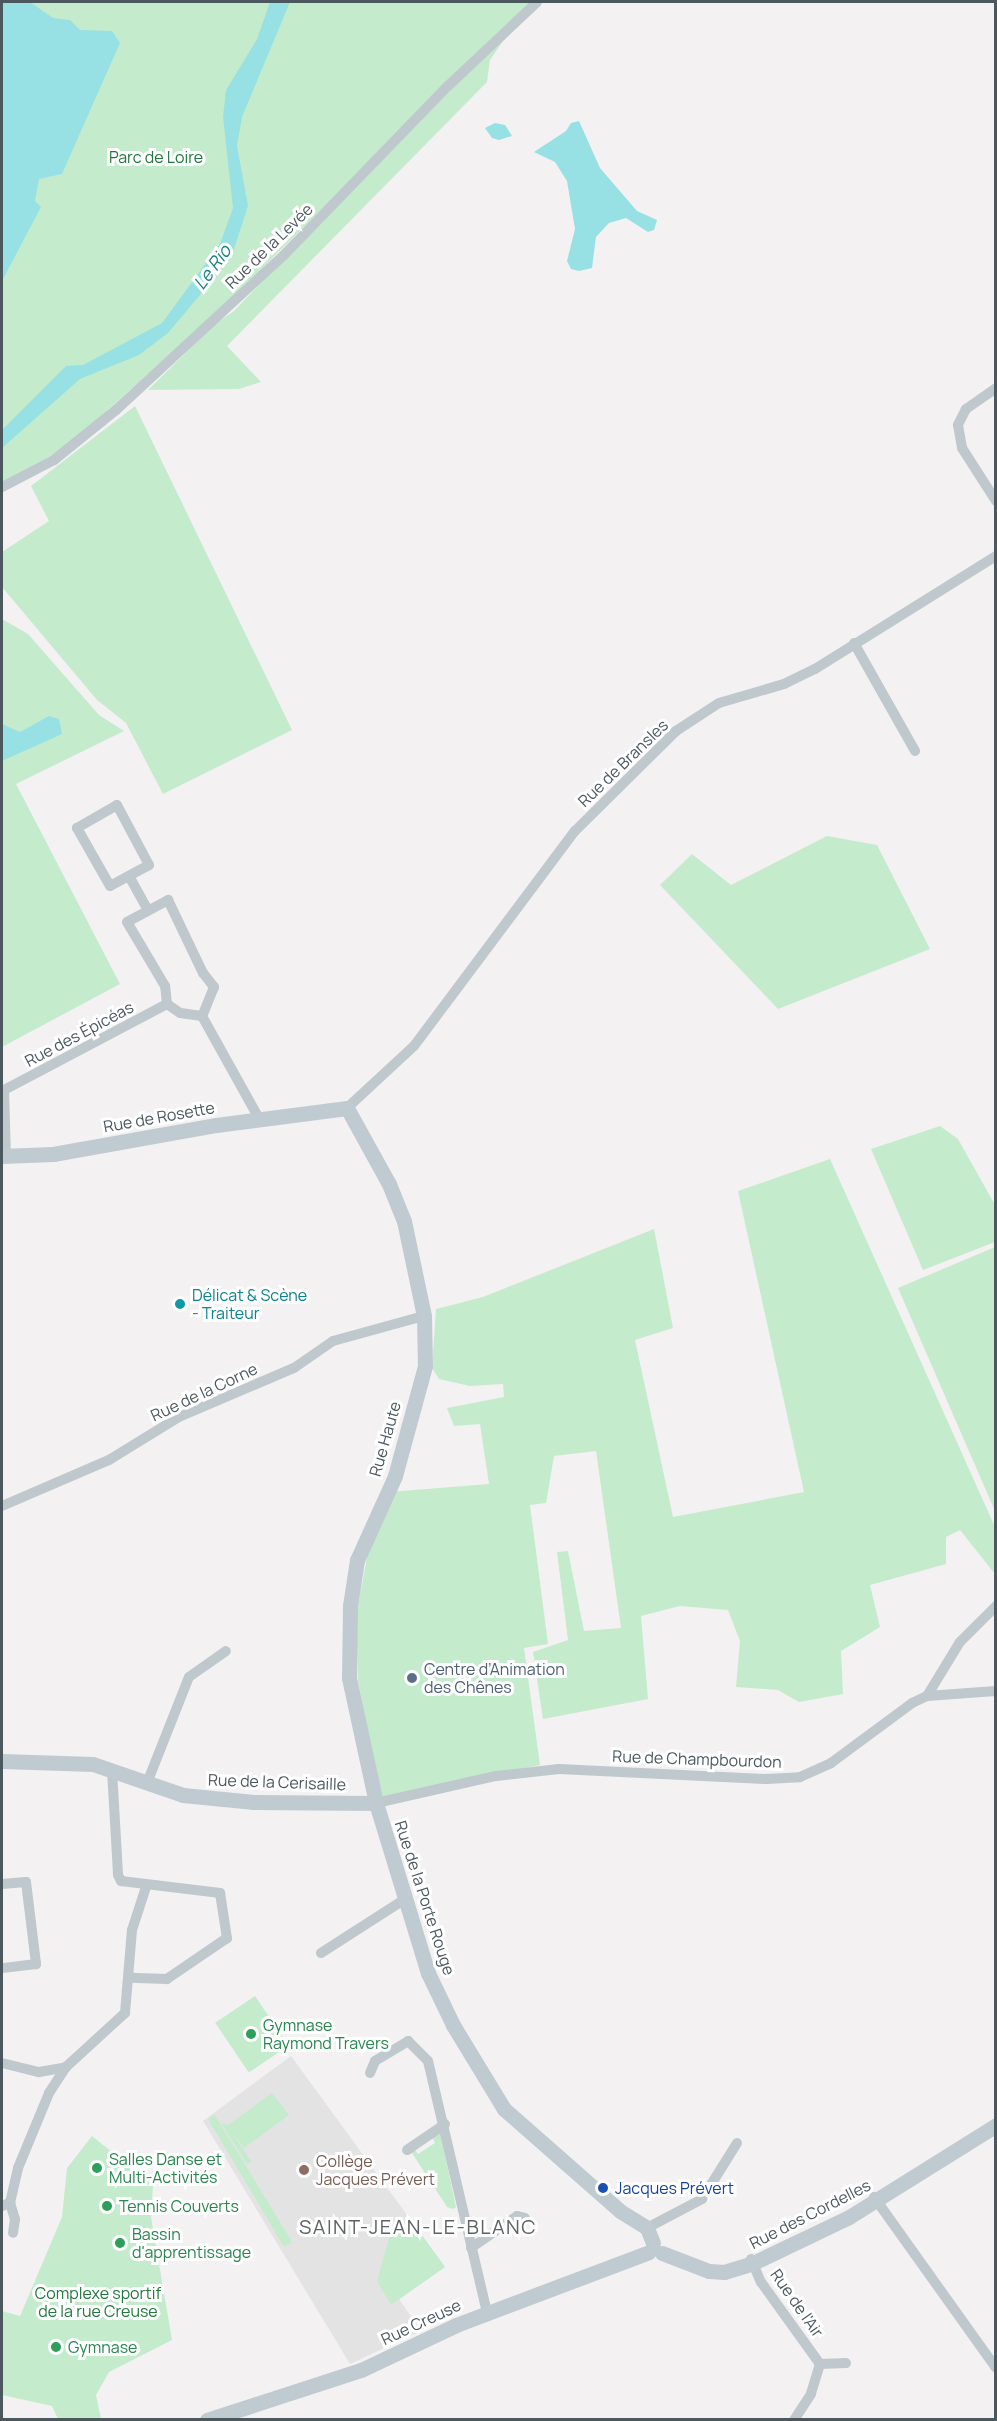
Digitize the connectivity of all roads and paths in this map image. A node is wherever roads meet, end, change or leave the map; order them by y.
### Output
1 (537, 2) edge
2 (996, 388) edge
3 (2, 487) edge
4 (996, 501) edge
5 (996, 556) edge
6 (854, 643) junction
7 (915, 751) dead end
8 (129, 876) junction
9 (148, 910) junction
10 (167, 1004) junction
11 (202, 1016) junction
12 (3, 1091) edge
13 (352, 1103) junction
14 (260, 1120) junction
15 (4, 1156) edge
16 (424, 1316) junction
17 (2, 1506) edge
18 (996, 1606) edge
19 (226, 1651) dead end
20 (996, 1691) edge
21 (927, 1696) junction
22 (2, 1761) edge
23 (112, 1770) junction
24 (147, 1783) junction
25 (376, 1803) junction
26 (2, 1884) edge
27 (146, 1887) junction
28 (405, 1899) junction
29 (321, 1953) dead end
30 (2, 1968) edge
31 (130, 1978) junction
32 (2, 2063) edge
33 (66, 2067) junction
34 (39, 2072) junction
35 (370, 2073) dead end
36 (49, 2093) junction
37 (445, 2124) junction
38 (994, 2130) edge
39 (737, 2143) dead end
40 (407, 2150) dead end
41 (875, 2199) junction
42 (6, 2205) edge
43 (525, 2218) dead end
44 (12, 2232) dead end
45 (653, 2244) junction
46 (471, 2248) junction
47 (751, 2261) junction
48 (487, 2312) junction
49 (846, 2363) dead end
50 (820, 2364) junction
51 (996, 2368) edge
52 (207, 2420) edge
53 (794, 2420) edge

1 - 3 street, Rue de la Levée
2 - 4 street
5 - 6 street, Rue de Bransles
6 - 7 street
6 - 13 street, Rue de Bransles
8 - 8 street
8 - 9 street
9 - 10 street
9 - 11 street
10 - 11 street
10 - 12 street, Rue des Épicéas
11 - 14 street
12 - 15 street, Rue des Épicéas
13 - 14 street, Rue de Rosette
13 - 16 street, Rue Haute
14 - 15 street, Rue de Rosette
16 - 17 street, Rue de la Corne
16 - 25 street, Rue Haute
18 - 21 street
19 - 24 street
20 - 21 street, Rue de Champbourdon
21 - 25 street, Rue de Champbourdon
22 - 23 street, Rue de la Cerisaille
23 - 24 street, Rue de la Cerisaille
23 - 27 street
24 - 25 street, Rue de la Cerisaille
25 - 28 street, Rue de la Porte Rouge
26 - 30 street
27 - 31 street
27 - 31 street
28 - 29 street
28 - 45 street, Rue de la Porte Rouge
31 - 33 street
32 - 34 street
33 - 34 street
33 - 36 street
34 - 36 street
35 - 37 street
36 - 42 street
37 - 40 street
37 - 46 street
38 - 41 street, Rue des Cordelles
39 - 45 street
41 - 47 street, Rue des Cordelles
41 - 51 street
42 - 44 street
43 - 46 street
45 - 47 street, Rue des Cordelles
45 - 48 street, Rue Creuse
46 - 48 street
47 - 50 street, Rue de l'Air
48 - 52 street, Rue Creuse
49 - 50 street
50 - 53 street

